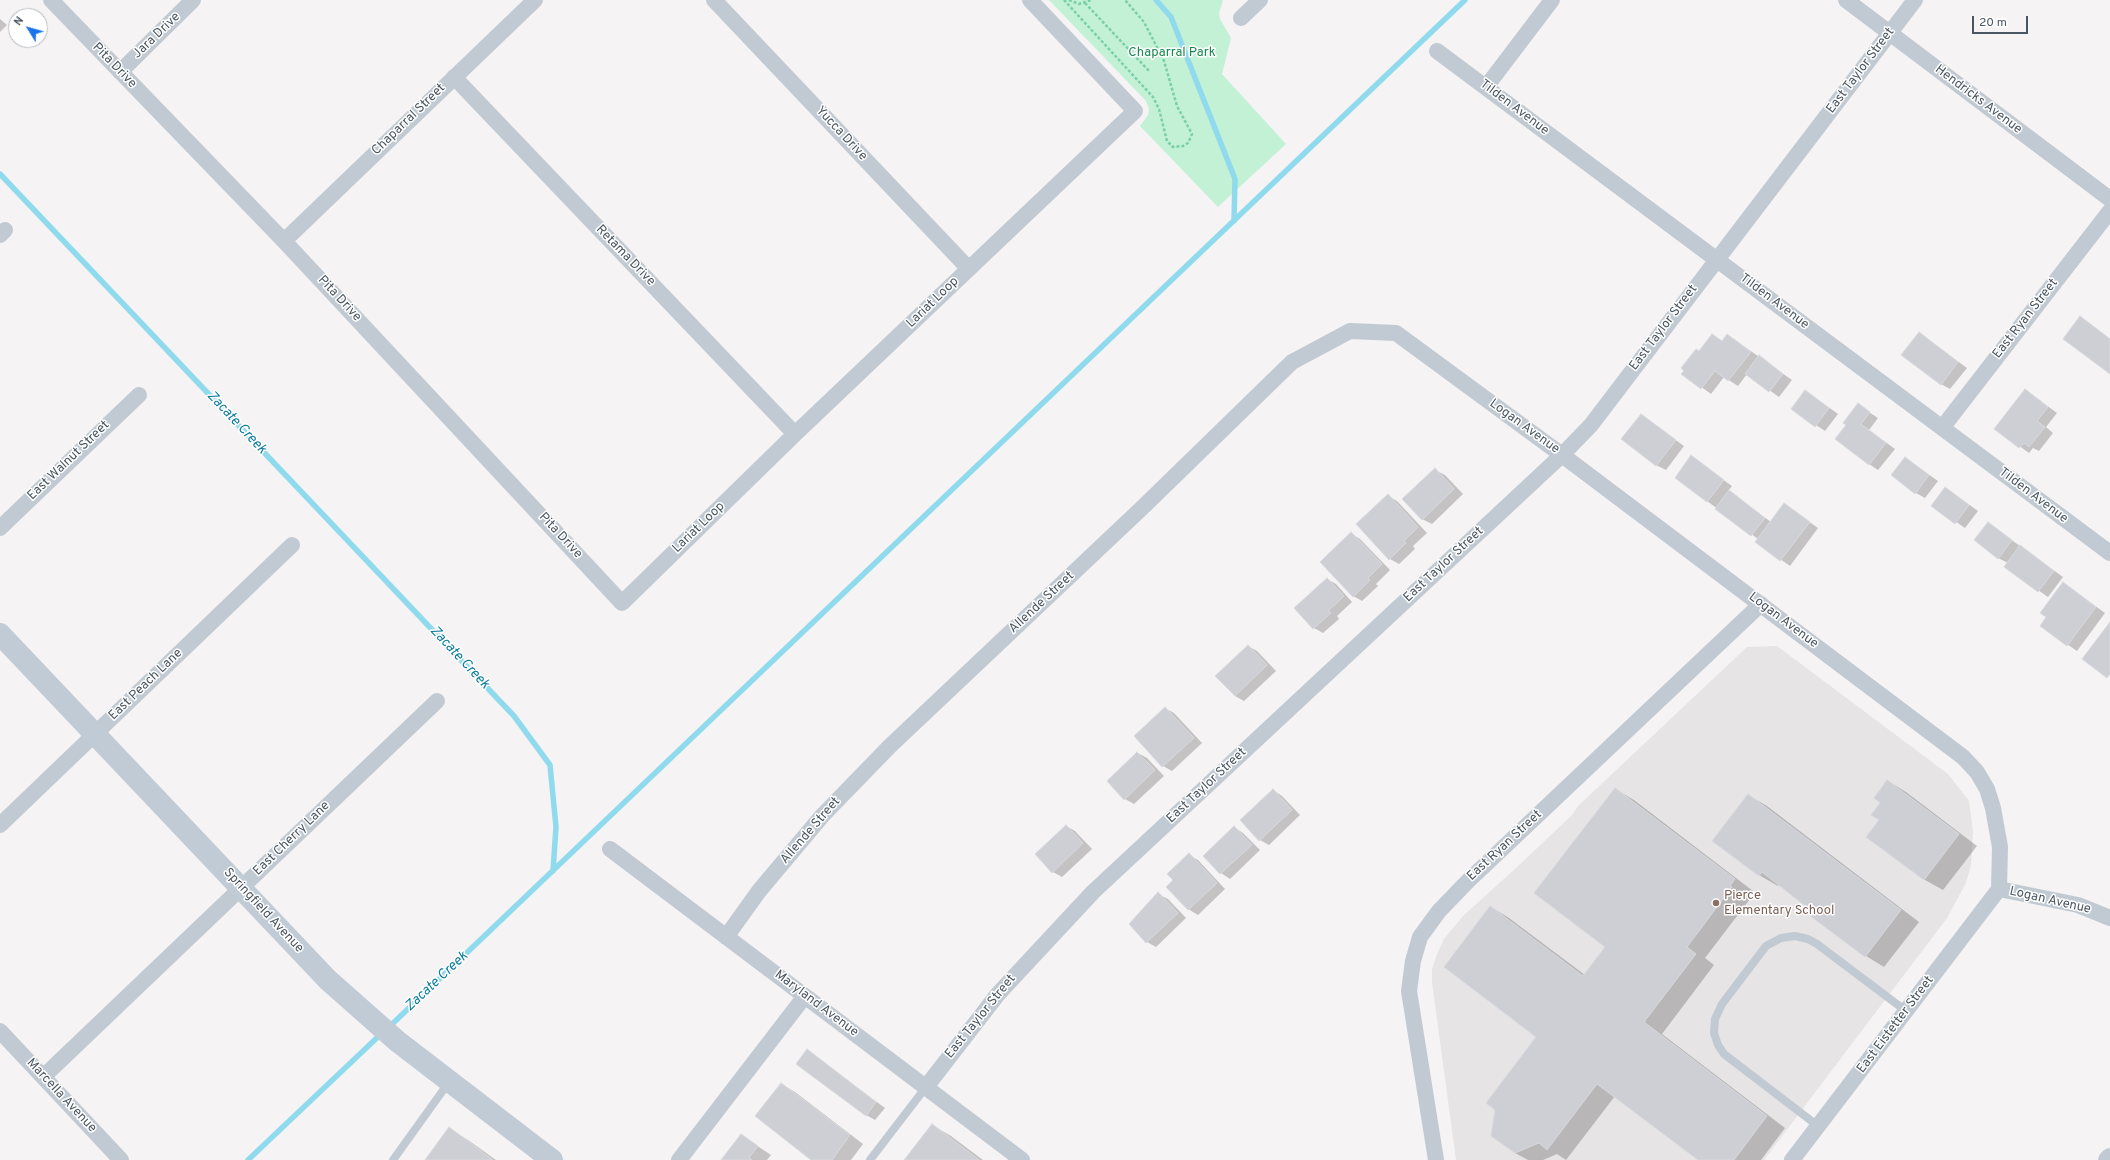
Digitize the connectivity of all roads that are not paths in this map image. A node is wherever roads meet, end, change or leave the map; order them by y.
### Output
1 (51, 0) edge
2 (193, 0) edge
3 (535, 0) edge
4 (714, 0) edge
5 (1030, 0) edge
6 (1260, 0) edge
7 (1552, 0) edge
8 (1846, 0) edge
9 (1915, 0) edge
10 (1241, 18) dead end
11 (1890, 34) junction
12 (1437, 51) dead end
13 (120, 72) junction
14 (454, 77) junction
15 (1486, 87) junction
16 (2110, 199) edge
17 (2110, 211) edge
18 (284, 241) junction
19 (1716, 260) junction
20 (969, 269) junction
21 (1396, 333) joint
22 (139, 395) dead end
23 (1942, 428) junction
24 (795, 434) junction
25 (1562, 455) junction
26 (0, 528) edge
27 (292, 545) dead end
28 (2110, 554) edge
29 (622, 603) joint
30 (1761, 604) junction
31 (0, 634) edge
32 (437, 701) dead end
33 (95, 734) junction
34 (0, 824) edge
35 (610, 848) dead end
36 (241, 888) junction
37 (1999, 889) junction
38 (2110, 918) edge
39 (726, 936) junction
40 (805, 996) junction
41 (1906, 1011) junction
42 (0, 1032) edge
43 (43, 1077) junction
44 (449, 1081) junction
45 (926, 1087) junction
46 (1818, 1126) junction
47 (121, 1160) edge
48 (393, 1160) edge
49 (552, 1160) edge
50 (679, 1160) edge
51 (870, 1160) edge
52 (1022, 1160) edge
53 (1436, 1160) edge
54 (1792, 1160) edge

1 - 13 street, Pita Drive
2 - 13 street, Jara Drive
3 - 14 street, Chaparral Street
4 - 20 street, Yucca Drive
5 - 20 street, Lariat Loop
6 - 10 street
7 - 15 street
8 - 11 street, Hendricks Avenue
9 - 11 street, East Taylor Street
11 - 16 street, Hendricks Avenue
11 - 19 street, East Taylor Street
12 - 15 street, Tilden Avenue
13 - 18 street, Pita Drive
14 - 18 street, Chaparral Street
14 - 24 street, Retama Drive
15 - 19 street, Tilden Avenue
17 - 23 street, East Ryan Street
18 - 29 street, Pita Drive
19 - 23 street, Tilden Avenue
19 - 25 street, East Taylor Street
20 - 24 street, Lariat Loop
21 - 25 street, Logan Avenue
21 - 39 street, Allende Street
22 - 26 street, East Walnut Street
23 - 28 street, Tilden Avenue
24 - 29 street, Lariat Loop
25 - 30 street, Logan Avenue
25 - 45 street, East Taylor Street
27 - 33 street, East Peach Lane
30 - 37 street, Logan Avenue
30 - 53 street, East Ryan Street
31 - 33 main road, Springfield Avenue
32 - 36 street, East Cherry Lane
33 - 34 street, East Peach Lane
33 - 36 main road, Springfield Avenue
35 - 39 street, Maryland Avenue
36 - 43 street, East Cherry Lane
36 - 44 main road, Springfield Avenue
37 - 38 street, Logan Avenue
37 - 41 street, East Eistetter Street
39 - 40 street, Maryland Avenue
40 - 45 street, Maryland Avenue
40 - 50 street
41 - 46 street, East Eistetter Street
41 - 46 lane
42 - 43 street, Marcella Avenue
43 - 47 street, Marcella Avenue
44 - 48 lane
44 - 49 main road, Springfield Avenue
45 - 51 lane
45 - 52 street, Maryland Avenue
46 - 54 street, East Eistetter Street

